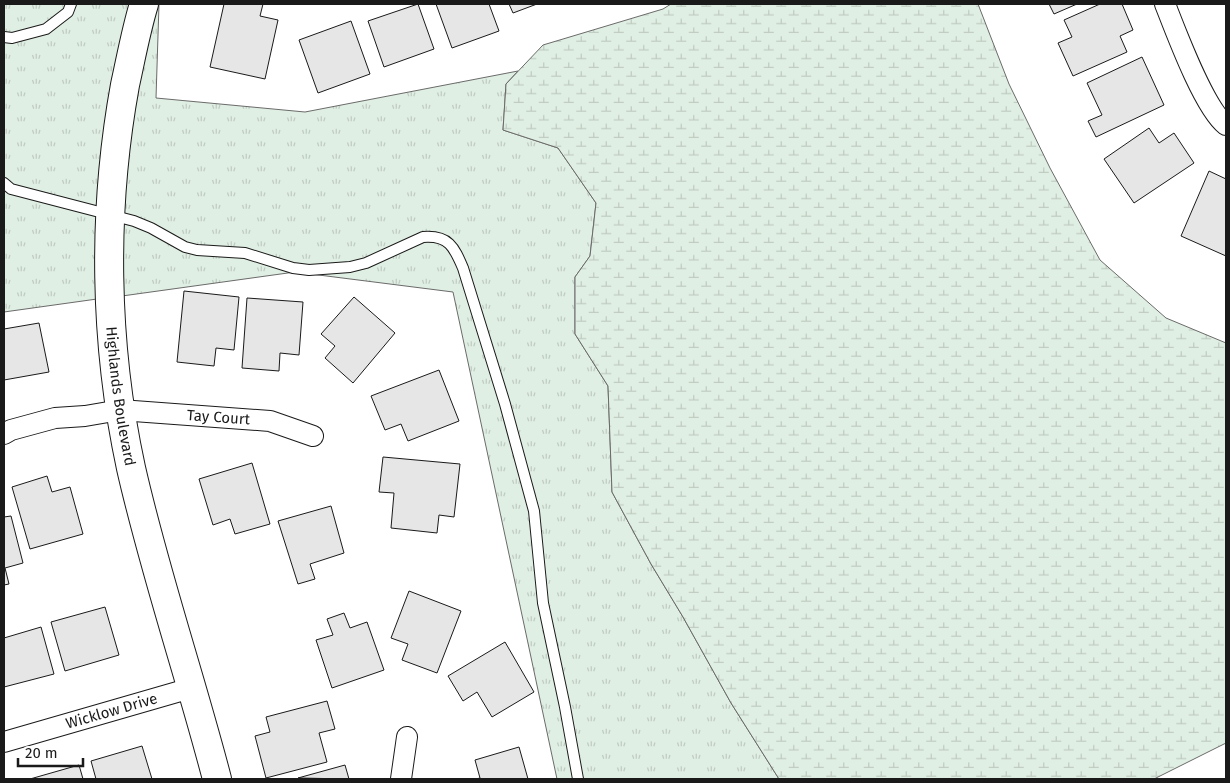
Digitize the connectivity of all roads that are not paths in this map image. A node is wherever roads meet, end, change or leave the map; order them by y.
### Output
1 (71, 4) edge
2 (144, 4) edge
3 (1165, 4) edge
4 (4, 37) edge
5 (1226, 125) edge
6 (4, 183) edge
7 (111, 215) junction
8 (120, 410) junction
9 (4, 434) edge
10 (313, 436) dead end
11 (191, 688) junction
12 (407, 737) dead end
13 (4, 742) edge
14 (217, 779) edge
15 (401, 779) edge
16 (578, 779) edge

1 - 4 lane
2 - 7 street, Highlands Boulevard
3 - 5 street
6 - 7 lane
7 - 8 street, Highlands Boulevard
7 - 16 lane
8 - 9 street, Tay Court
8 - 10 street, Tay Court
8 - 11 street, Highlands Boulevard
11 - 13 street, Wicklow Drive
11 - 14 street, Highlands Boulevard
12 - 15 street

